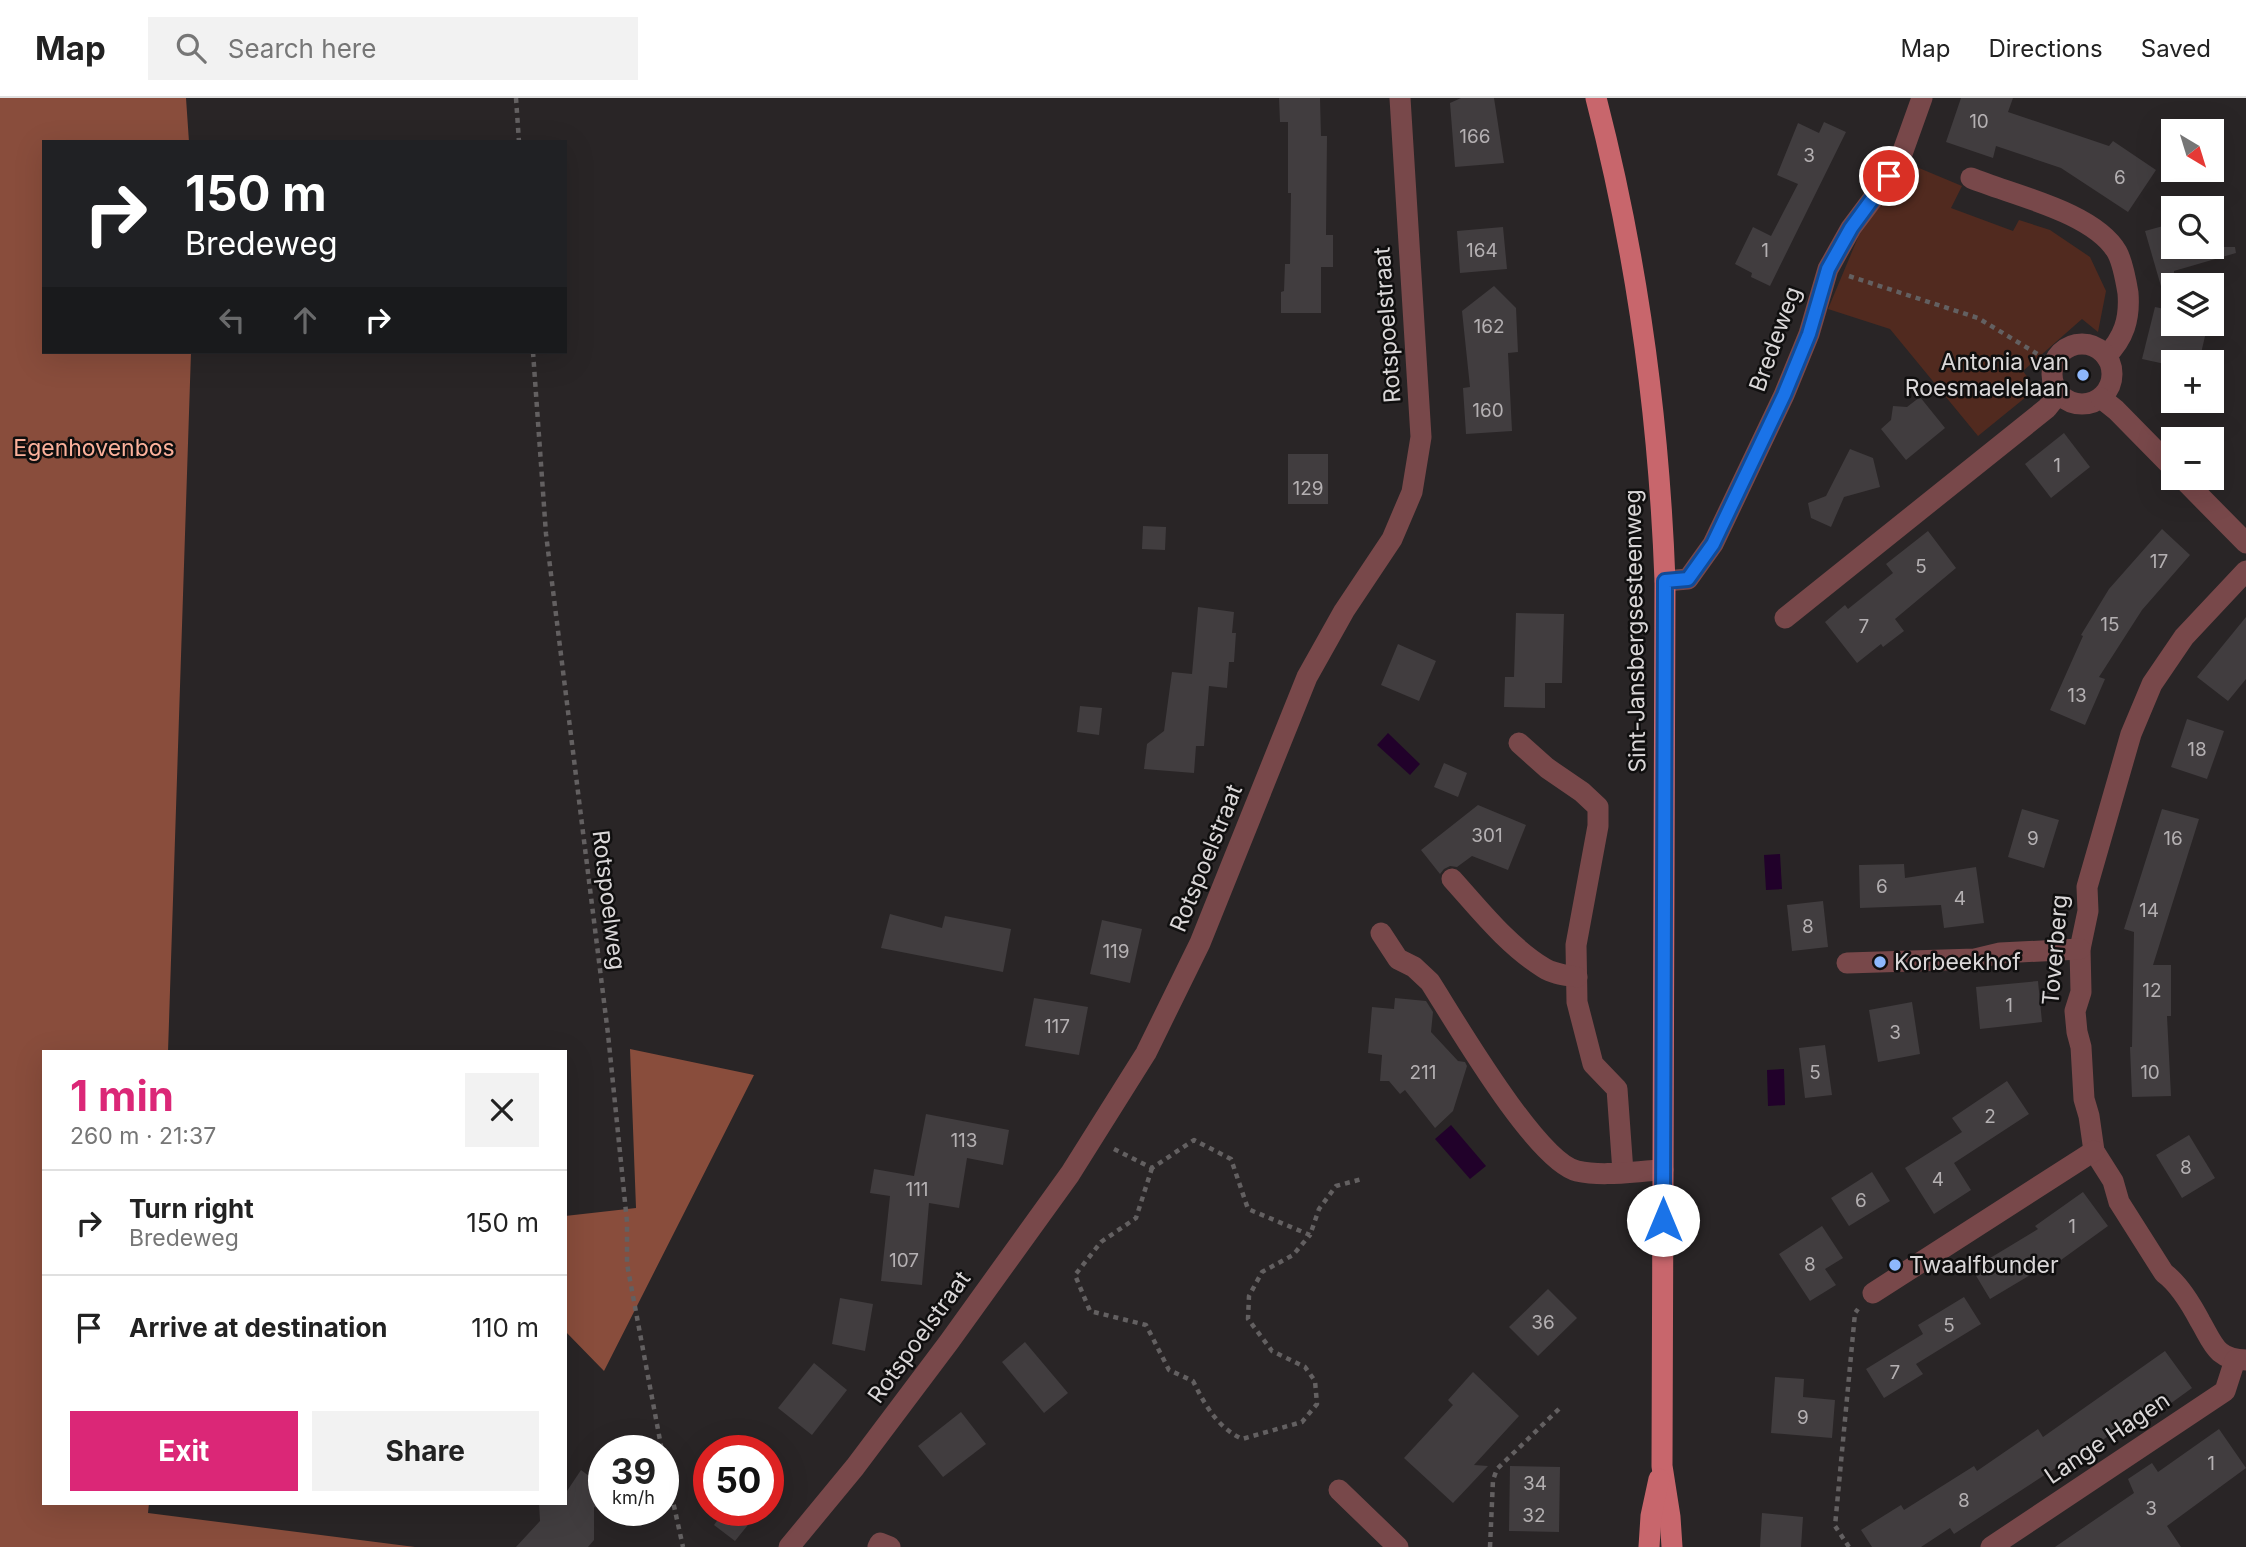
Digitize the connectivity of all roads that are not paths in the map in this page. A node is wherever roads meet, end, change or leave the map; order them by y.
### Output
1 (1400, 98) edge
2 (1596, 98) edge
3 (1922, 98) edge
4 (1971, 178) dead end
5 (2106, 356) junction
6 (2059, 393) junction
7 (2101, 398) junction
8 (2161, 456) edge
9 (2194, 490) edge
10 (2246, 544) edge
11 (2246, 571) edge
12 (1665, 581) junction
13 (1785, 618) dead end
14 (1519, 743) dead end
15 (1452, 879) dead end
16 (1381, 933) dead end
17 (2080, 949) junction
18 (1847, 963) dead end
19 (1577, 977) junction
20 (2094, 1152) junction
21 (1663, 1170) junction
22 (1623, 1172) junction
23 (1873, 1293) road end
24 (2240, 1360) edge
25 (1662, 1466) junction
26 (1339, 1490) dead end
27 (789, 1547) edge
28 (878, 1547) edge
29 (890, 1547) edge
30 (1398, 1547) edge
31 (1649, 1547) edge
32 (1672, 1547) edge
33 (1992, 1547) edge

1 - 27 street, Rotspoelstraat
2 - 12 main road, Sint-Jansbergsesteenweg
3 - 12 street, Bredeweg
4 - 5 street
5 - 6 street
5 - 7 street
6 - 7 street
6 - 13 street
7 - 8 street
9 - 10 street
11 - 17 street, Toverberg
12 - 21 main road, Sint-Jansbergsesteenweg
14 - 19 street
15 - 19 street
16 - 22 street
17 - 18 street
17 - 20 street, Toverberg
19 - 22 street
20 - 23 street
20 - 24 street, Toverberg
21 - 22 street
21 - 25 main road, Sint-Jansbergsesteenweg
24 - 33 street, Lange Hagen
25 - 31 main road, Sint-Jansbergsesteenweg
25 - 32 main road, Sint-Jansbergsesteenweg
26 - 30 street
28 - 29 street

